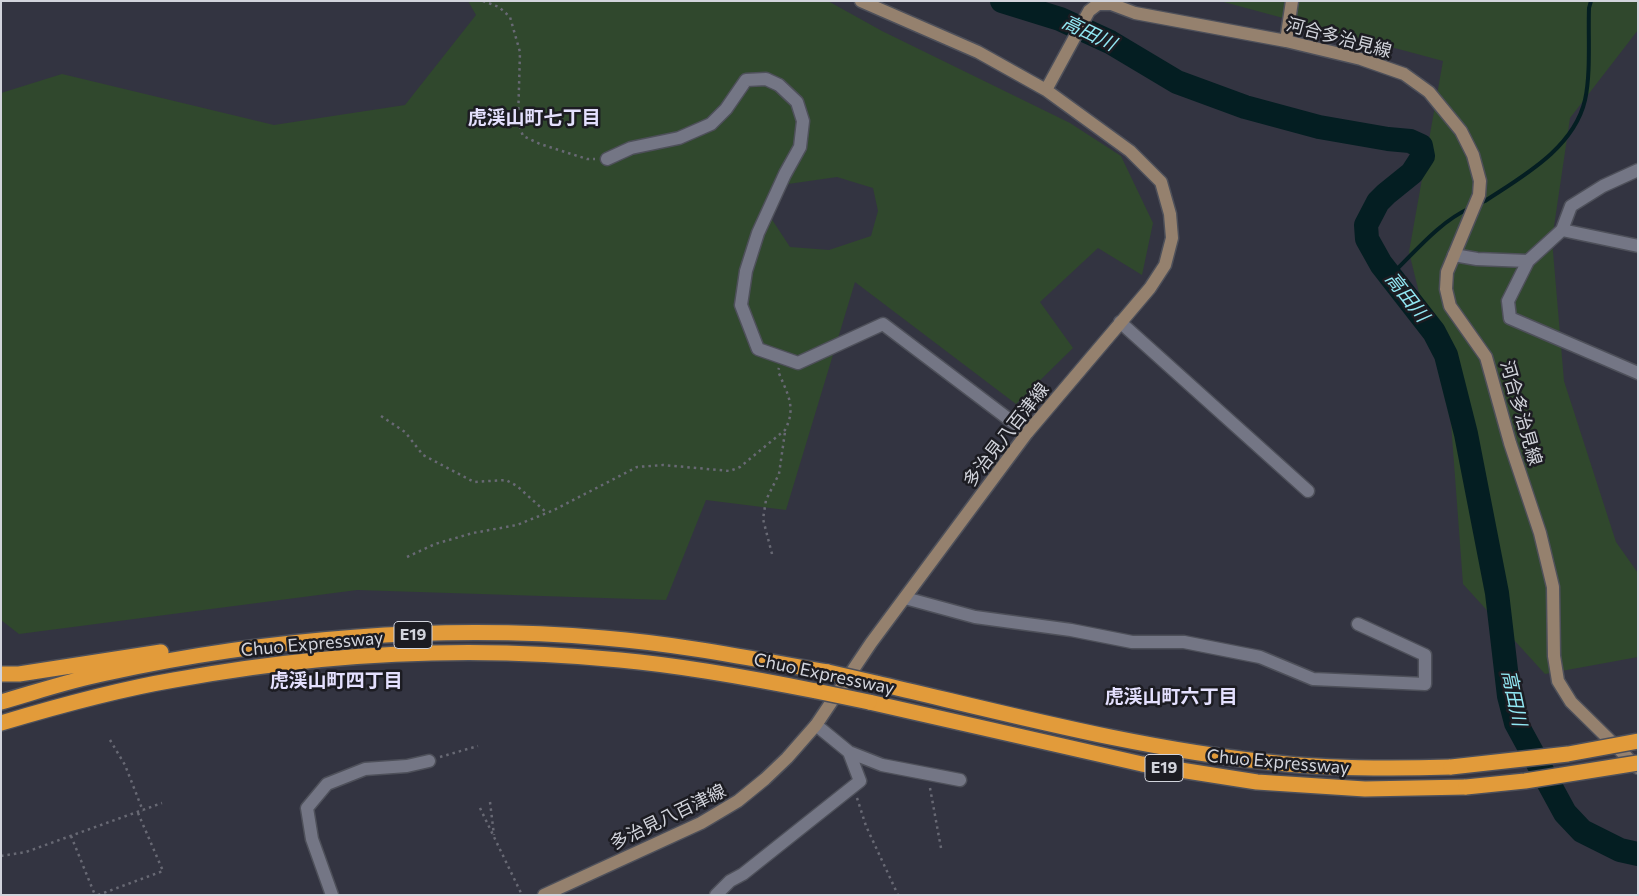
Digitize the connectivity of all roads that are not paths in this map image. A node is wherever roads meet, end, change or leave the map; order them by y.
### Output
1 (861, 1) edge
2 (1292, 1) edge
3 (1094, 5) edge
4 (1286, 41) junction
5 (1046, 90) junction
6 (607, 159) road end
7 (1638, 170) edge
8 (1562, 230) junction
9 (1638, 246) edge
10 (1454, 255) junction
11 (1528, 261) junction
12 (1120, 322) junction
13 (1638, 373) edge
14 (1027, 434) junction
15 (1308, 490) dead end
16 (905, 598) junction
17 (1358, 624) dead end
18 (303, 642) junction
19 (1, 674) edge
20 (1, 702) edge
21 (1, 723) edge
22 (816, 725) junction
23 (1638, 741) edge
24 (850, 752) junction
25 (429, 761) road end
26 (1638, 763) edge
27 (1638, 768) edge
28 (960, 780) dead end
29 (550, 893) edge
30 (332, 895) edge
31 (716, 895) edge

1 - 5 main road, 多治見八百津線
2 - 4 main road
3 - 4 main road, 河合多治見線
3 - 5 main road, 河合多治見線
4 - 10 main road, 河合多治見線
5 - 12 main road, 多治見八百津線
6 - 14 street
7 - 8 street
8 - 9 street
8 - 11 street
10 - 11 street
10 - 27 main road, 河合多治見線
11 - 13 street
12 - 14 main road, 多治見八百津線
12 - 15 street
14 - 16 main road, 多治見八百津線
16 - 17 street
16 - 22 main road, 多治見八百津線
18 - 19 highway
18 - 20 highway, Chuo Expressway / E19
18 - 23 highway, Chuo Expressway / E19, bridge
21 - 26 highway, Chuo Expressway / E19, bridge
22 - 24 street
22 - 29 main road, 多治見八百津線
24 - 28 street
24 - 31 street
25 - 30 street

